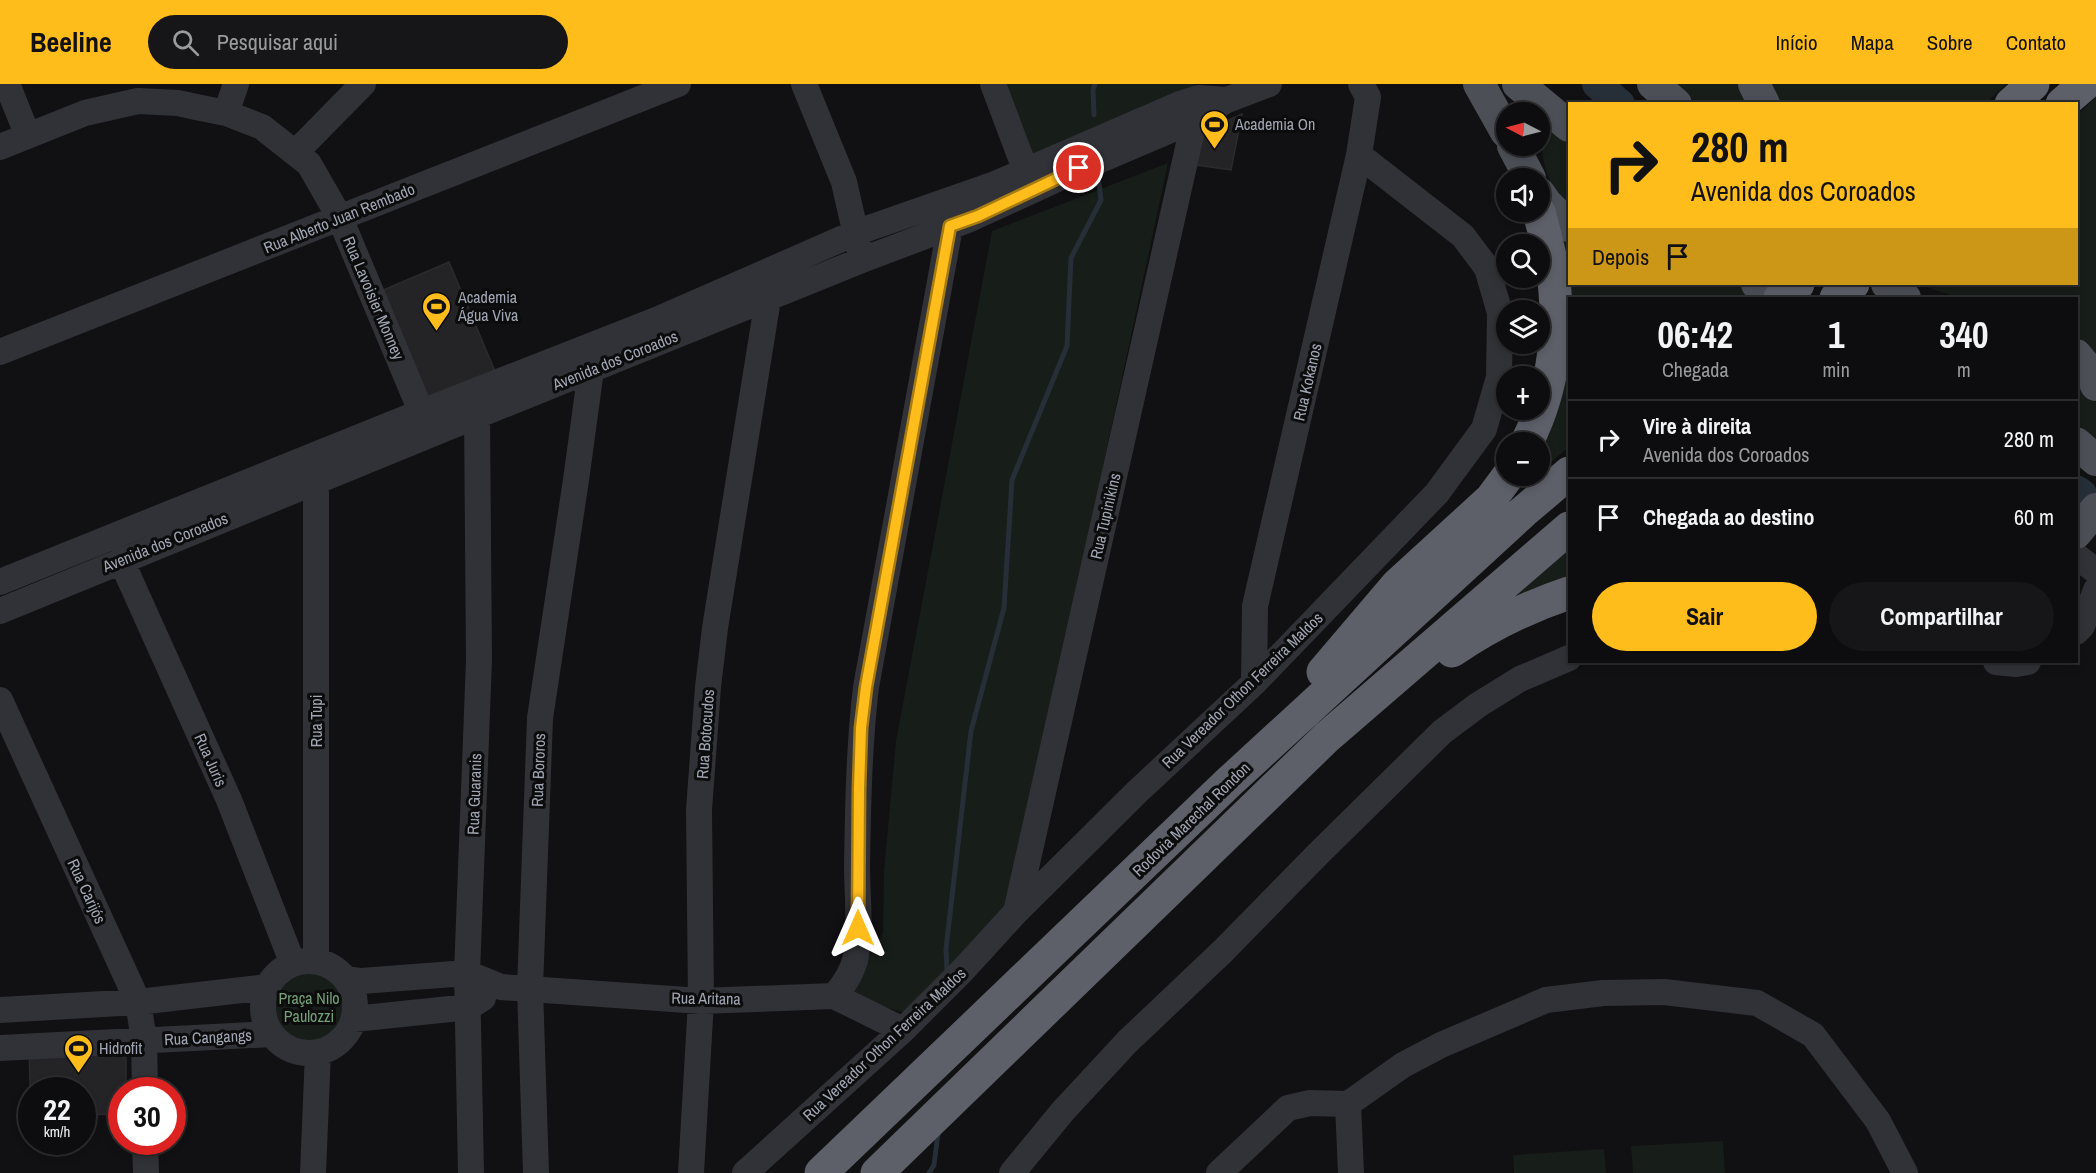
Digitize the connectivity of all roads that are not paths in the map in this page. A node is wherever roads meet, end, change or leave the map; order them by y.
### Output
1 (7, 84) edge
2 (236, 84) edge
3 (363, 84) edge
4 (678, 84) edge
5 (804, 84) edge
6 (993, 84) edge
7 (1269, 84) edge
8 (1361, 84) edge
9 (1479, 84) edge
10 (1653, 84) edge
11 (1754, 84) edge
12 (2033, 84) edge
13 (2085, 84) edge
14 (137, 92) edge
15 (1532, 93) edge
16 (1198, 101) edge
17 (1674, 102) edge
18 (1763, 102) edge
19 (2013, 102) edge
20 (2064, 102) edge
21 (226, 113) junction
22 (1496, 114) edge
23 (1568, 125) edge
24 (28, 136) junction
25 (0, 147) edge
26 (296, 152) junction
27 (1359, 155) junction
28 (1029, 180) junction
29 (1550, 207) edge
30 (340, 218) junction
31 (1541, 222) edge
32 (1568, 225) edge
33 (950, 226) junction
34 (855, 233) junction
35 (862, 260) junction
36 (1757, 285) edge
37 (1797, 285) edge
38 (1852, 285) edge
39 (1773, 297) edge
40 (1781, 297) edge
41 (1837, 297) edge
42 (768, 298) junction
43 (0, 352) edge
44 (2078, 357) edge
45 (591, 370) junction
46 (2096, 385) edge
47 (474, 404) junction
48 (426, 423) junction
49 (1532, 432) edge
50 (2078, 445) edge
51 (2096, 460) edge
52 (1568, 474) edge
53 (316, 481) junction
54 (1501, 486) edge
55 (2096, 509) edge
56 (1568, 529) edge
57 (2078, 531) edge
58 (2078, 558) edge
59 (121, 560) junction
60 (2096, 571) edge
61 (0, 582) edge
62 (2096, 590) edge
63 (1568, 593) edge
64 (0, 610) edge
65 (2078, 630) edge
66 (1568, 658) edge
67 (2006, 663) edge
68 (2022, 663) edge
69 (1254, 683) junction
70 (0, 700) edge
71 (1326, 736) junction
72 (1229, 782) junction
73 (1016, 912) junction
74 (304, 962) junction
75 (467, 973) junction
76 (347, 980) junction
77 (268, 987) junction
78 (501, 987) junction
79 (530, 988) junction
80 (834, 996) junction
81 (701, 1001) junction
82 (138, 1002) junction
83 (469, 1007) junction
84 (0, 1010) edge
85 (354, 1019) junction
86 (903, 1030) junction
87 (272, 1034) junction
88 (144, 1040) junction
89 (0, 1048) edge
90 (318, 1052) junction
91 (145, 1077) edge
92 (1348, 1104) junction
93 (145, 1155) edge
94 (146, 1173) edge
95 (313, 1173) edge
96 (471, 1173) edge
97 (536, 1173) edge
98 (691, 1173) edge
99 (745, 1173) edge
100 (821, 1173) edge
101 (877, 1173) edge
102 (1012, 1173) edge
103 (1219, 1173) edge
104 (1352, 1173) edge
105 (1905, 1173) edge

1 - 24 street
2 - 21 street
3 - 26 street
4 - 30 street, Rua Alberto Juan Rembado
5 - 34 street
6 - 28 street
7 - 16 street, Avenida dos Coroados
8 - 27 street, Rua Kokanos
9 - 22 main road
10 - 17 main road
11 - 18 main road
12 - 19 highway
13 - 20 highway
14 - 21 street, Rua Lavoisier Monney
14 - 24 street, Rua Lavoisier Monney
15 - 23 main road
16 - 28 street, Avenida dos Coroados
16 - 73 street, Rua Tupinikins
21 - 26 street, Rua Lavoisier Monney
24 - 25 street, Rua Lavoisier Monney
26 - 30 street, Rua Lavoisier Monney
27 - 69 street, Rua Kokanos
27 - 69 street, Rua Vereador Othon Ferreira Maldos
28 - 33 street, Avenida dos Coroados
28 - 34 street, Avenida dos Coroados
29 - 32 main road
30 - 43 street, Rua Alberto Juan Rembado
30 - 48 street, Rua Lavoisier Monney
31 - 49 highway
33 - 35 street, Avenida dos Coroados
33 - 80 street
34 - 35 street
34 - 47 street, Avenida dos Coroados
35 - 42 street, Avenida dos Coroados
36 - 39 main road
37 - 40 highway
38 - 41 highway
42 - 45 street, Avenida dos Coroados
42 - 81 street, Rua Botocudos
44 - 46 main road
45 - 47 street, Avenida dos Coroados
45 - 79 street, Rua Bororos
47 - 48 street, Avenida dos Coroados
47 - 75 street, Rua Guaranis
48 - 53 street, Avenida dos Coroados
48 - 61 street, Avenida dos Coroados
50 - 51 main road
52 - 72 highway, Rodovia Marechal Rondon
53 - 59 street, Avenida dos Coroados
53 - 74 street, Rua Tupi
54 - 72 highway
55 - 57 main road
56 - 71 highway
58 - 60 street
59 - 64 street, Avenida dos Coroados
59 - 74 street, Rua Juris
62 - 65 street
63 - 71 highway
66 - 102 street
67 - 68 street
69 - 73 street, Rua Vereador Othon Ferreira Maldos
70 - 82 street, Rua Carijós
71 - 101 highway
72 - 100 highway, Rodovia Marechal Rondon
73 - 86 street, Rua Vereador Othon Ferreira Maldos
74 - 76 street
74 - 77 street
75 - 76 street, Rua Aritana
75 - 78 street, Rua Aritana
75 - 83 street, Rua Guaranis
76 - 85 street
77 - 82 street
77 - 87 street
78 - 79 street, Rua Aritana
78 - 83 street
79 - 81 street, Rua Aritana
79 - 97 street, Rua Bororos
80 - 81 street, Rua Aritana
80 - 86 street, Rua Aritana
81 - 98 street, Rua Botocudos
82 - 84 street
82 - 88 street, Rua Carijós
83 - 85 street
83 - 96 street, Rua Guaranis
85 - 90 street
86 - 99 street, Rua Vereador Othon Ferreira Maldos
87 - 88 street, Rua Cangangs
87 - 90 street
88 - 89 street, Rua Cangangs
88 - 91 street, Rua Carijós
90 - 95 street
92 - 103 street
92 - 104 street
92 - 105 street
93 - 94 street

